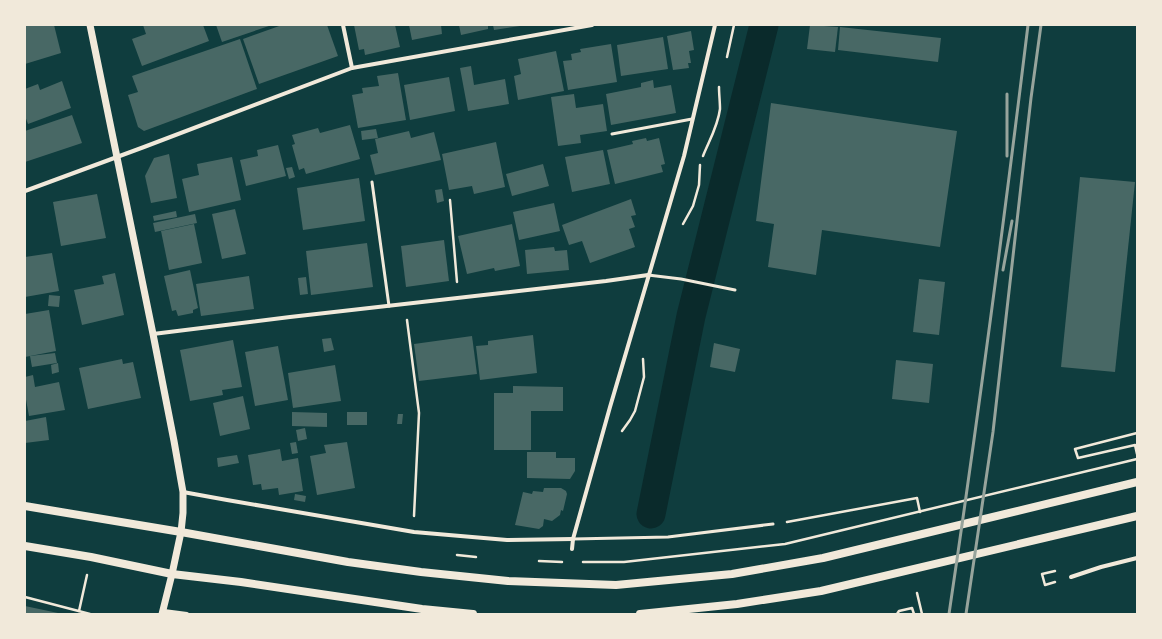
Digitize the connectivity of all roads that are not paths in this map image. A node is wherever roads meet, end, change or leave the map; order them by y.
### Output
1 (90, 25) edge
2 (343, 25) edge
3 (592, 25) edge
4 (715, 25) edge
5 (352, 68) junction
6 (692, 120) junction
7 (612, 134) dead end
8 (117, 156) junction
9 (372, 182) dead end
10 (25, 190) edge
11 (648, 275) junction
12 (735, 290) dead end
13 (389, 306) junction
14 (153, 334) junction
15 (1137, 482) edge
16 (183, 492) junction
17 (25, 506) edge
18 (1137, 516) edge
19 (773, 524) road end
20 (181, 532) junction
21 (573, 539) junction
22 (25, 546) edge
23 (572, 548) dead end
24 (1137, 558) edge
25 (172, 574) junction
26 (1071, 577) dead end
27 (163, 613) edge
28 (187, 614) edge
29 (473, 614) edge
30 (640, 614) edge

1 - 8 street
2 - 5 street
3 - 5 street
4 - 6 street
5 - 8 street
6 - 7 lane
6 - 11 street
8 - 10 street
8 - 14 street
9 - 13 lane
11 - 12 lane
11 - 13 street
11 - 21 street
13 - 14 street
14 - 16 street
15 - 20 main road
16 - 20 street
16 - 21 street
17 - 20 main road
18 - 30 main road
19 - 21 lane
20 - 25 street
21 - 23 street
22 - 25 main road
24 - 26 street
25 - 27 street
25 - 29 main road
27 - 28 street

